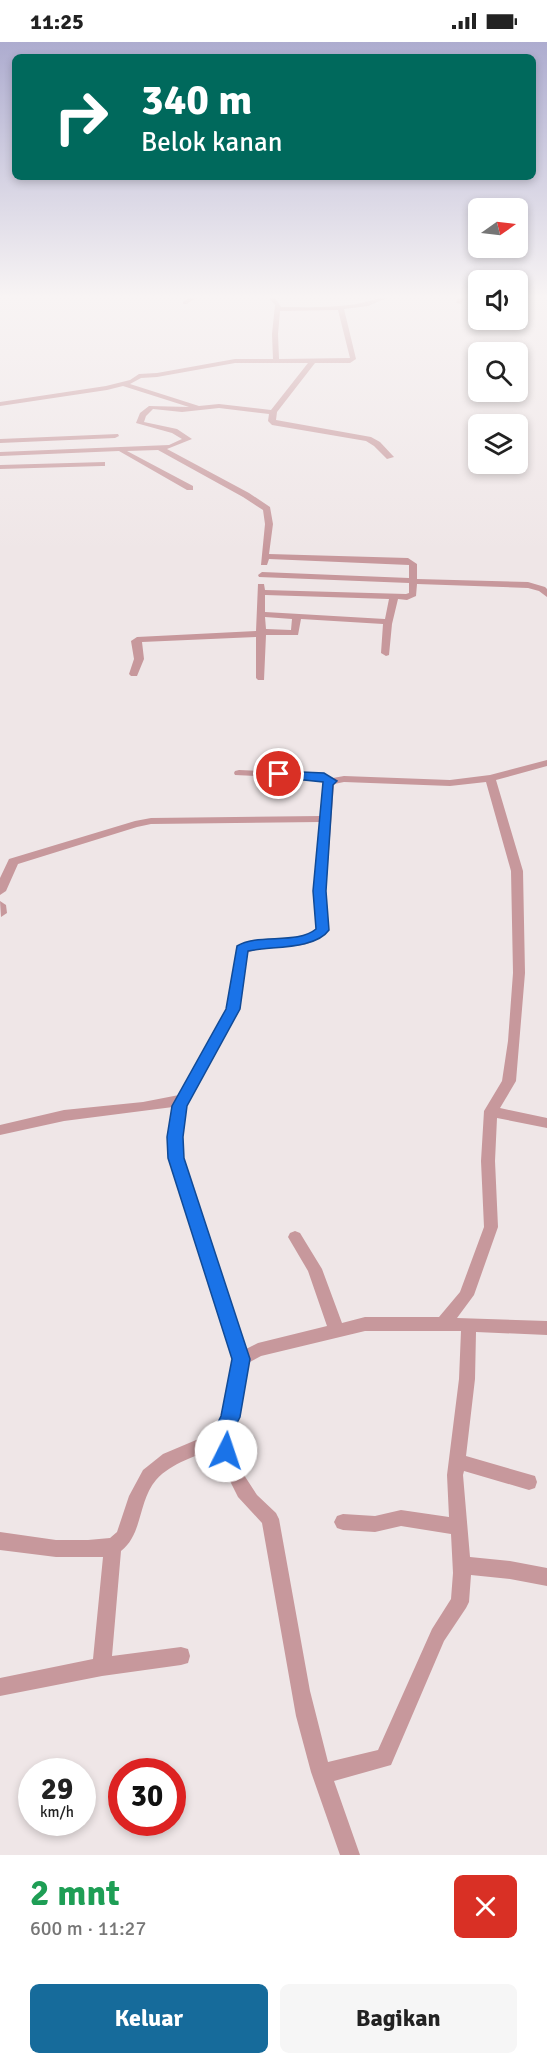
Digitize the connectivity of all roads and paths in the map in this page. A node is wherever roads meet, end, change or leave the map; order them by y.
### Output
1 (124, 383) joint
2 (296, 383) edge
3 (0, 404) edge
4 (197, 408) junction
5 (273, 412) junction
6 (115, 436) dead end
7 (66, 438) junction
8 (0, 441) edge
9 (161, 449) junction
10 (120, 451) junction
11 (68, 452) junction
12 (0, 454) edge
13 (390, 457) dead end
14 (70, 464) junction
15 (102, 464) dead end
16 (0, 467) edge
17 (190, 488) dead end
18 (265, 556) junction
19 (262, 575) junction
20 (413, 581) junction
21 (261, 592) junction
22 (547, 594) edge
23 (394, 596) junction
24 (261, 614) junction
25 (297, 616) junction
26 (388, 622) junction
27 (262, 633) junction
28 (386, 652) dead end
29 (134, 674) dead end
30 (261, 678) dead end
31 (547, 763) edge
32 (239, 773) dead end
33 (490, 778) junction
34 (331, 781) junction
35 (325, 819) junction
36 (0, 891) edge
37 (184, 1099) junction
38 (491, 1111) junction
39 (547, 1123) edge
40 (0, 1130) edge
41 (295, 1237) dead end
42 (443, 1324) junction
43 (469, 1325) junction
44 (547, 1328) edge
45 (337, 1332) junction
46 (241, 1359) junction
47 (222, 1435) junction
48 (456, 1461) junction
49 (529, 1482) dead end
50 (343, 1522) dead end
51 (459, 1527) junction
52 (0, 1541) edge
53 (113, 1546) junction
54 (461, 1565) junction
55 (547, 1577) edge
56 (181, 1656) dead end
57 (102, 1667) junction
58 (0, 1687) edge
59 (321, 1772) junction
60 (350, 1855) edge

1 - 3 street
1 - 4 street
2 - 5 street
4 - 5 street
4 - 9 street
5 - 13 street
6 - 7 street
7 - 8 street
7 - 11 street
9 - 10 street
9 - 18 street
10 - 11 street
10 - 17 street
11 - 12 street
11 - 14 street
14 - 15 street
14 - 16 street
18 - 19 street
18 - 20 street
19 - 20 street
19 - 21 street
20 - 22 street
20 - 23 street
21 - 23 street
21 - 24 street
23 - 26 street
24 - 25 street
24 - 27 street
25 - 26 street
25 - 27 street
26 - 28 street
27 - 29 street
27 - 30 street
31 - 33 street
32 - 34 street
33 - 34 street
33 - 38 street
34 - 35 street
35 - 36 street
35 - 37 street
37 - 40 street
37 - 46 street
38 - 39 street
38 - 42 street
41 - 45 street
42 - 43 street
42 - 45 street
43 - 44 street
43 - 48 street
45 - 46 street
46 - 47 street
47 - 53 street
47 - 59 street
48 - 49 street
48 - 51 street
50 - 51 street
51 - 54 street
52 - 53 street
53 - 57 street
54 - 55 street
54 - 59 street
56 - 57 street
57 - 58 street
59 - 60 street

